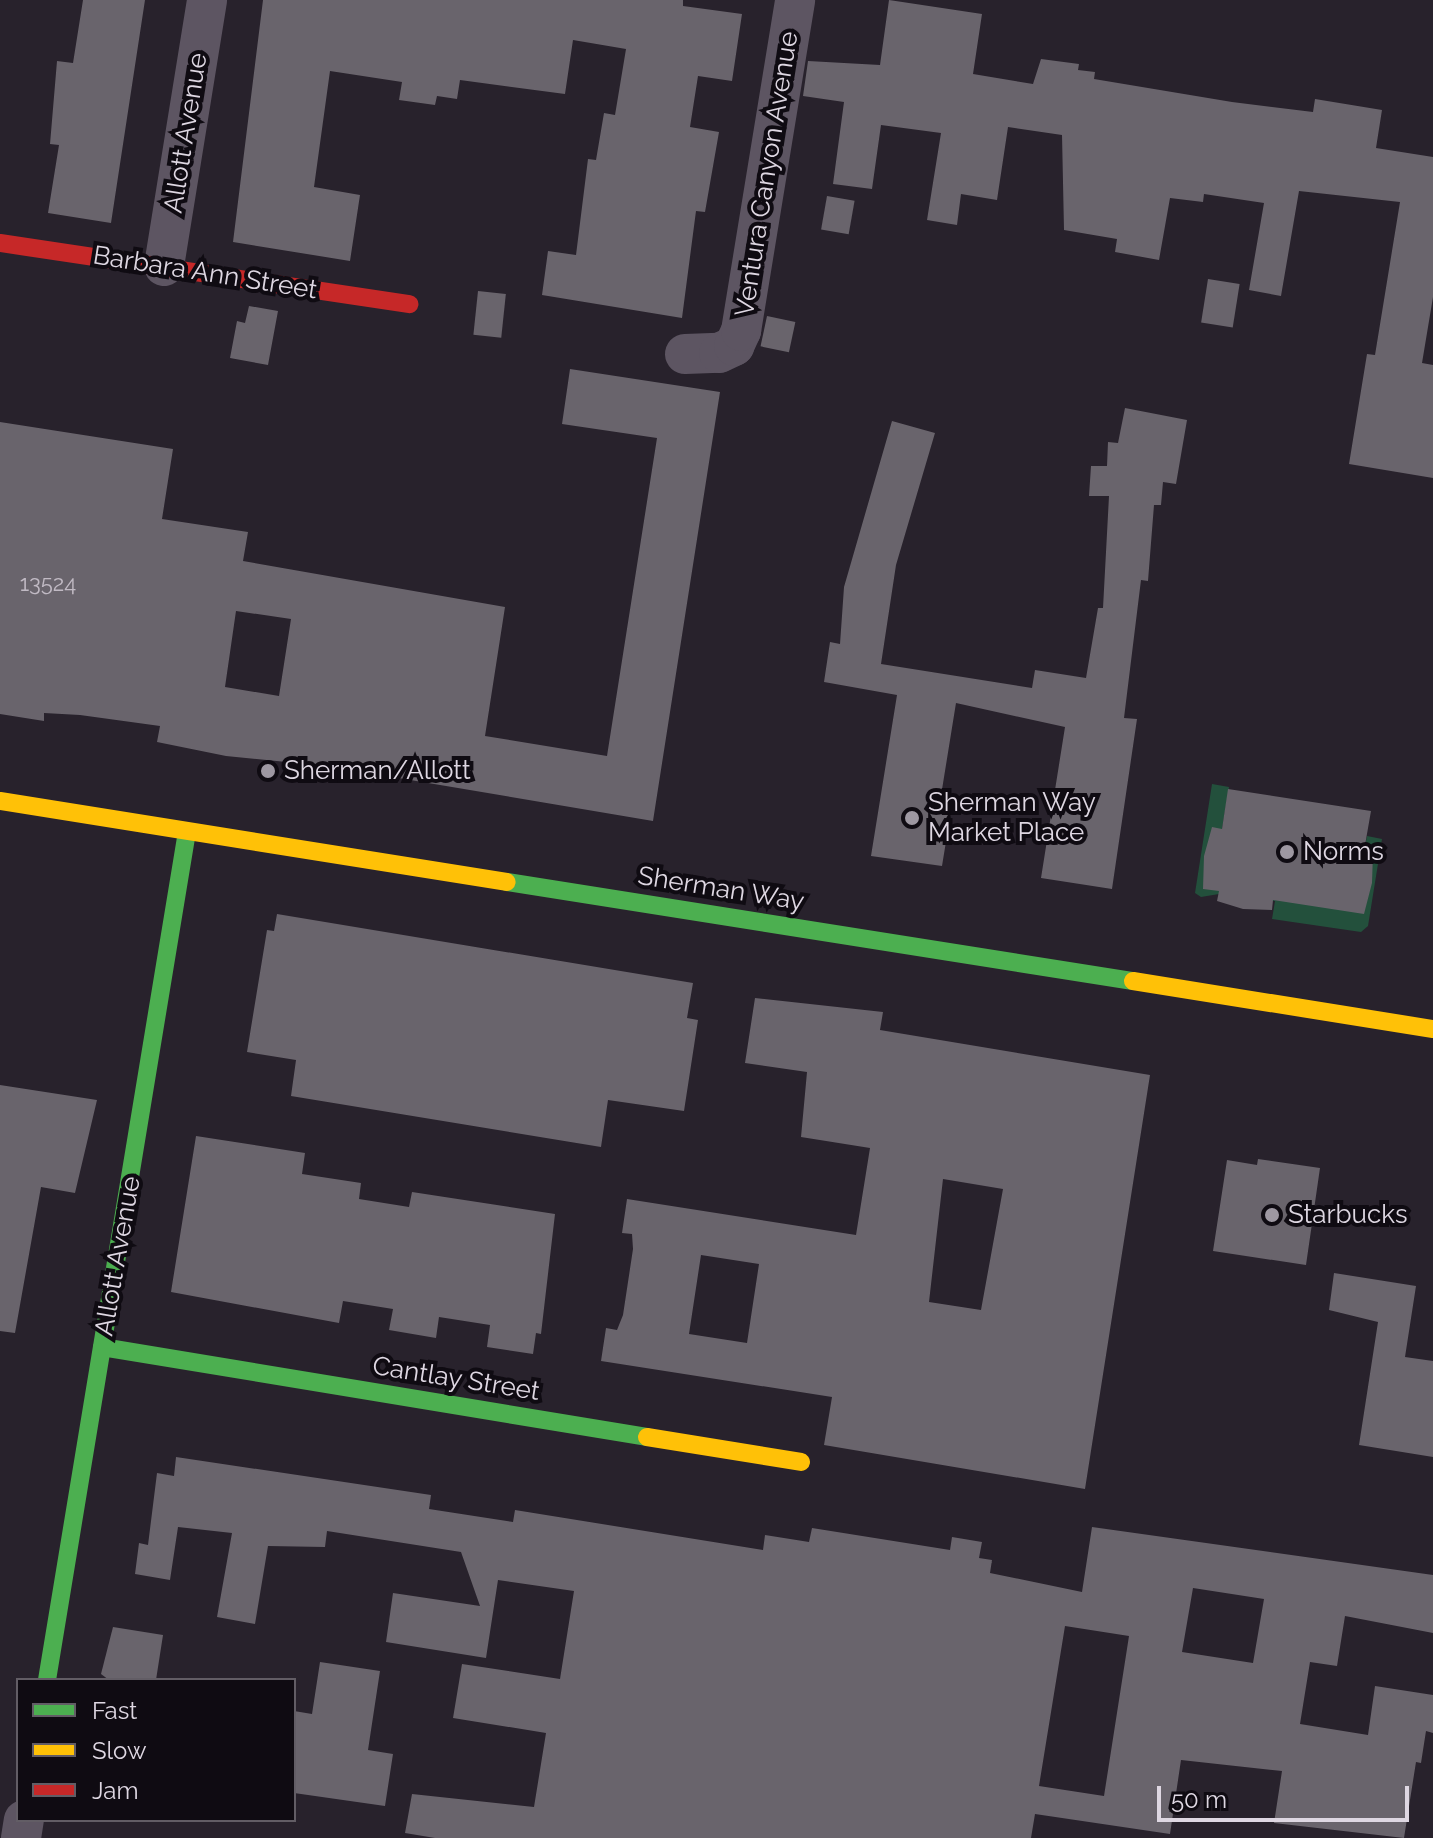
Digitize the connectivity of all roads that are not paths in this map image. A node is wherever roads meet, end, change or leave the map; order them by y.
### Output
1 (207, 0) edge
2 (795, 0) edge
3 (0, 243) edge
4 (164, 266) junction
5 (409, 304) dead end
6 (685, 354) dead end
7 (0, 801) edge
8 (187, 832) junction
9 (1433, 1029) edge
10 (102, 1347) junction
11 (801, 1462) dead end
12 (47, 1678) edge

1 - 4 street, Allott Avenue
2 - 6 street, Ventura Canyon Avenue
3 - 4 street, Barbara Ann Street
4 - 5 street, Barbara Ann Street
7 - 8 street, Sherman Way
8 - 9 street, Sherman Way
8 - 10 street, Allott Avenue
10 - 11 street, Cantlay Street
10 - 12 street, Allott Avenue

